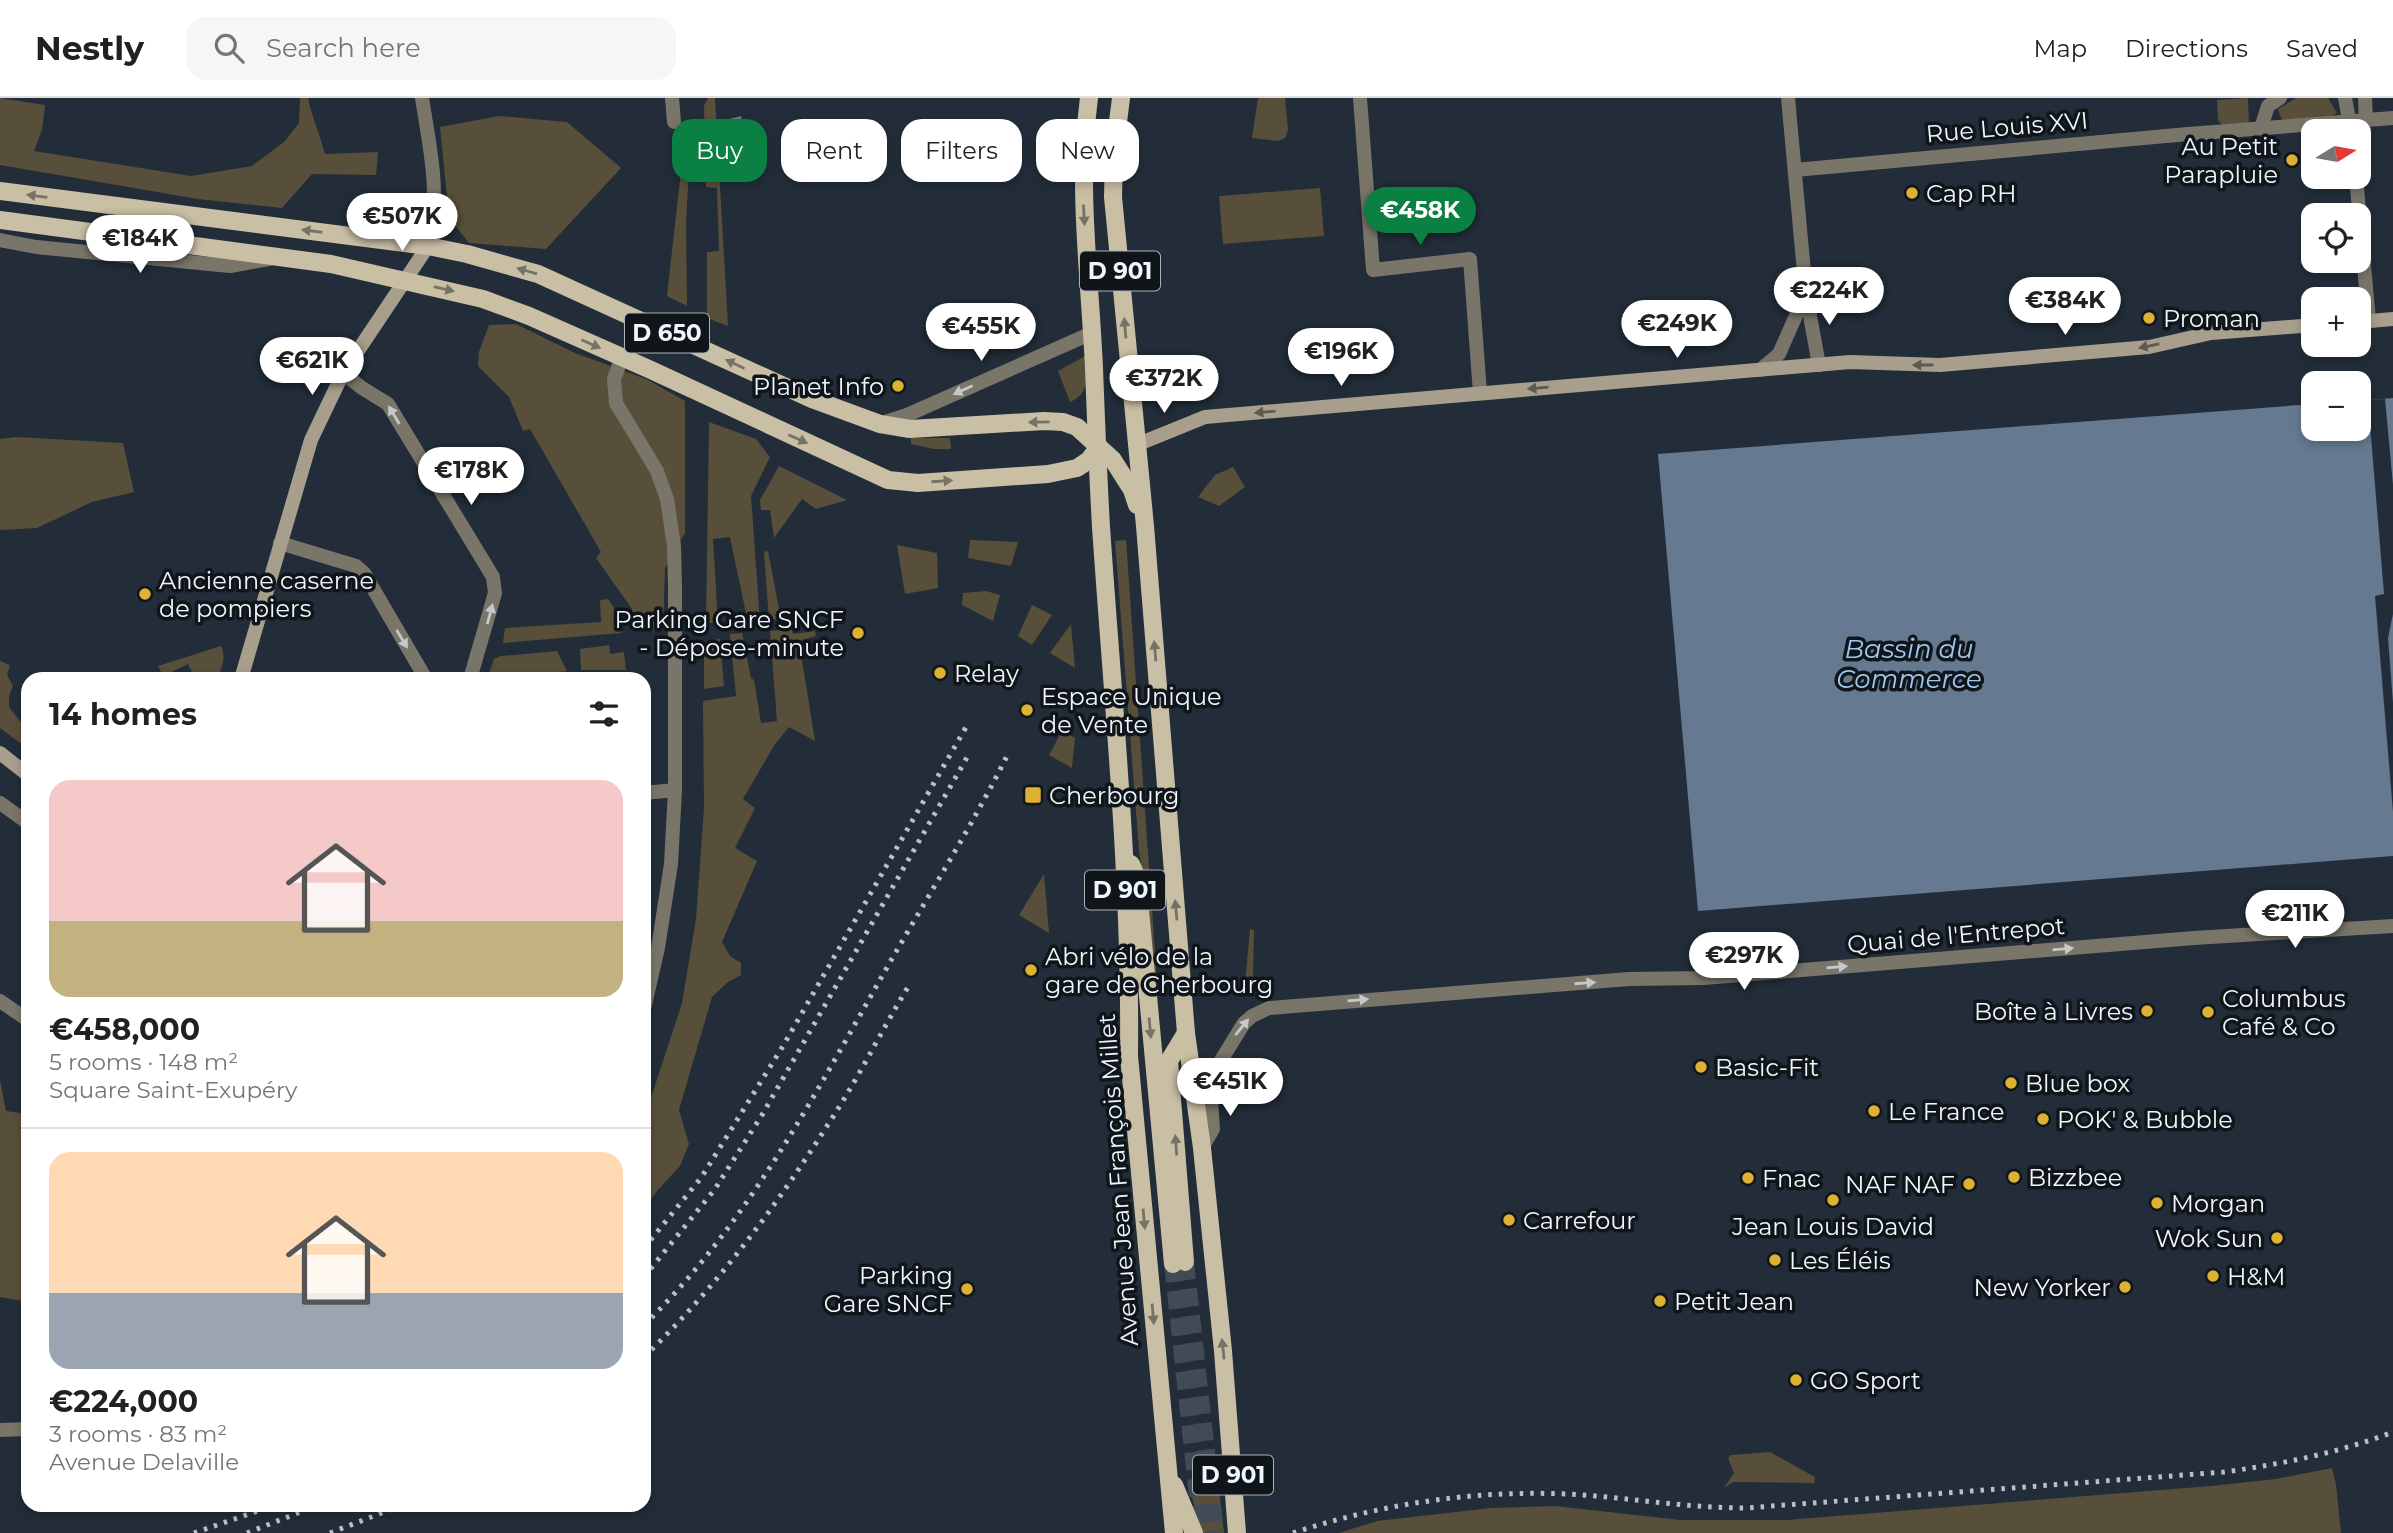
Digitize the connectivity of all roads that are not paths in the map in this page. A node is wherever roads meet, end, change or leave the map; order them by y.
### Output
1 (422, 98) edge
2 (672, 98) edge
3 (1089, 98) edge
4 (1121, 98) edge
5 (1360, 98) edge
6 (1788, 98) edge
7 (2280, 98) edge
8 (2345, 98) edge
9 (2365, 98) edge
10 (2393, 118) edge
11 (674, 119) edge
12 (2350, 119) edge
13 (2366, 119) edge
14 (2371, 120) edge
15 (2301, 127) edge
16 (2261, 128) junction
17 (1795, 170) junction
18 (2357, 189) edge
19 (0, 191) edge
20 (0, 220) edge
21 (0, 240) edge
22 (428, 246) junction
23 (280, 257) junction
24 (405, 280) junction
25 (2362, 287) edge
26 (1806, 294) junction
27 (2393, 319) edge
28 (2371, 321) edge
29 (2301, 326) edge
30 (1093, 333) junction
31 (622, 357) junction
32 (1819, 365) junction
33 (1760, 370) junction
34 (343, 373) junction
35 (1480, 393) junction
36 (880, 424) junction
37 (1136, 445) junction
38 (1098, 448) junction
39 (1048, 474) junction
40 (1100, 503) junction
41 (1145, 526) junction
42 (280, 543) junction
43 (242, 672) edge
44 (422, 672) edge
45 (472, 672) edge
46 (0, 753) edge
47 (21, 770) edge
48 (675, 790) junction
49 (651, 792) edge
50 (0, 803) edge
51 (21, 818) edge
52 (1123, 841) junction
53 (2393, 926) edge
54 (651, 978) edge
55 (0, 1001) edge
56 (21, 1015) edge
57 (1186, 1033) junction
58 (1202, 1148) junction
59 (21, 1429) edge
60 (0, 1430) edge
61 (1167, 1470) junction
62 (1174, 1533) edge
63 (1194, 1533) edge
64 (1237, 1533) edge

1 - 22 street
2 - 11 street
3 -> 30 main road, D 901
37 -> 4 main road, D 901
5 - 35 street
6 - 17 street
7 - 16 street
8 - 12 street
9 - 13 street
10 - 14 street, Rue Louis XVI
15 - 16 street, Rue Louis XVI
16 - 17 street, Rue Louis XVI
17 - 26 street
18 - 25 street
22 -> 19 main road, D 650
20 - 23 main road, D 650
21 - 23 street
22 - 24 main road
36 -> 22 main road, D 650
23 - 24 main road, D 650
24 -> 31 main road, D 650
24 - 34 main road
26 - 32 street
26 - 33 street
27 - 28 main road
29 -> 32 main road
30 -> 36 street
30 - 38 main road, D 901
31 -> 39 main road, D 650
31 - 48 street
32 - 33 main road
33 -> 35 main road
34 - 42 main road
45 -> 34 street
35 -> 37 main road
38 -> 36 main road, D 650
37 - 38 main road
37 - 41 main road, D 901
38 - 39 main road, D 650
38 - 40 main road, D 901
38 - 41 main road
39 - 40 main road, D 650
40 - 52 main road, Avenue Jean François Millet / D 901
57 -> 41 main road, D 901
42 - 43 main road
42 -> 44 street
46 - 47 main road
48 - 49 street
48 - 54 street
50 - 51 street
52 -> 57 main road, D 901
52 -> 61 main road, Avenue Jean François Millet / D 901
58 -> 53 street, Quai de l'Entrepot
55 - 56 street
57 - 58 main road, D 901
64 -> 58 main road, D 901
59 - 60 street
61 - 62 main road, Avenue Jean François Millet / D 901
61 - 63 main road

